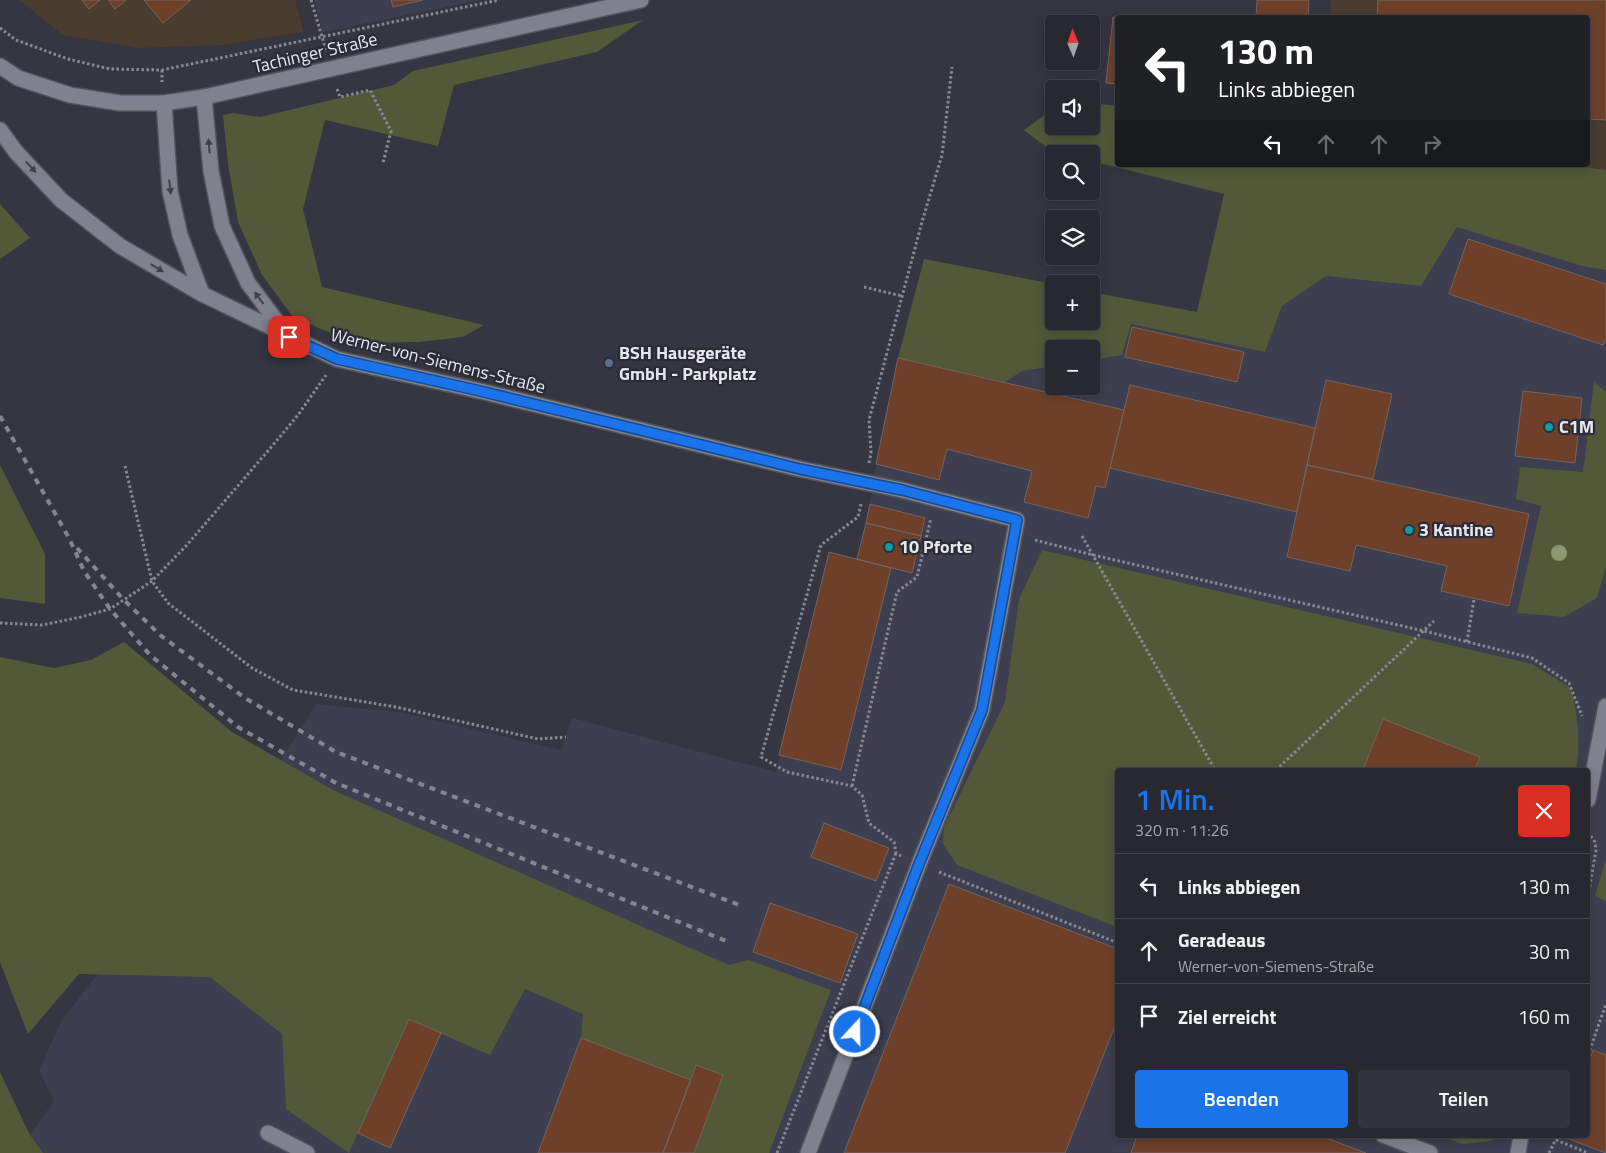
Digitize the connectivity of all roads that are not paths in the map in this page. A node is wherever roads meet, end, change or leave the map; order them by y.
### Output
1 (641, 0) edge
2 (0, 66) edge
3 (204, 97) junction
4 (164, 103) junction
5 (0, 130) edge
6 (202, 294) junction
7 (289, 337) junction
8 (1606, 706) edge
9 (1590, 790) edge
10 (268, 1133) dead end
11 (1391, 1138) edge
12 (1520, 1138) edge
13 (307, 1153) edge
14 (808, 1153) edge
15 (1430, 1153) edge
16 (1518, 1153) edge

1 - 3 street, Tachinger Straße
2 - 4 street, Tachinger Straße
3 - 4 street, Tachinger Straße
7 -> 3 street
4 -> 6 street
5 -> 6 street, Werner-von-Siemens-Straße
6 - 7 street, Werner-von-Siemens-Straße
7 - 14 street, Werner-von-Siemens-Straße
8 - 9 street
10 - 13 street
11 - 15 street
12 - 16 street

